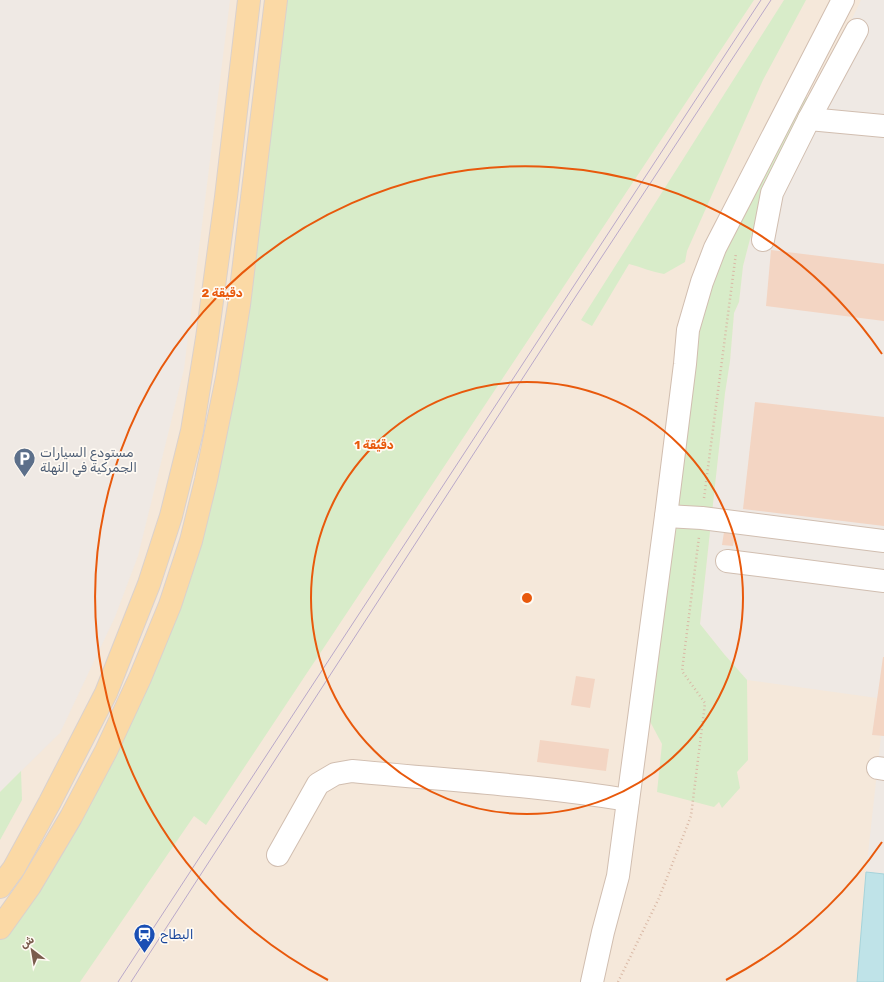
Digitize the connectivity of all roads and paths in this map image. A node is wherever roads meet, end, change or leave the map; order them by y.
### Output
1 (249, 0) edge
2 (276, 0) edge
3 (843, 0) edge
4 (857, 30) dead end
5 (809, 119) junction
6 (884, 126) edge
7 (763, 240) dead end
8 (736, 250) dead end
9 (666, 516) junction
10 (702, 518) junction
11 (884, 541) edge
12 (727, 561) dead end
13 (884, 581) edge
14 (628, 800) junction
15 (278, 855) dead end
16 (0, 887) edge
17 (0, 928) edge
18 (592, 982) edge
19 (618, 982) edge

1 - 16 main road
2 - 17 main road
3 - 9 lane
4 - 5 lane
5 - 6 lane
5 - 7 lane
8 - 10 path
9 - 10 lane
9 - 14 lane
10 - 11 lane
10 - 19 path
12 - 13 lane
14 - 15 lane
14 - 18 lane

